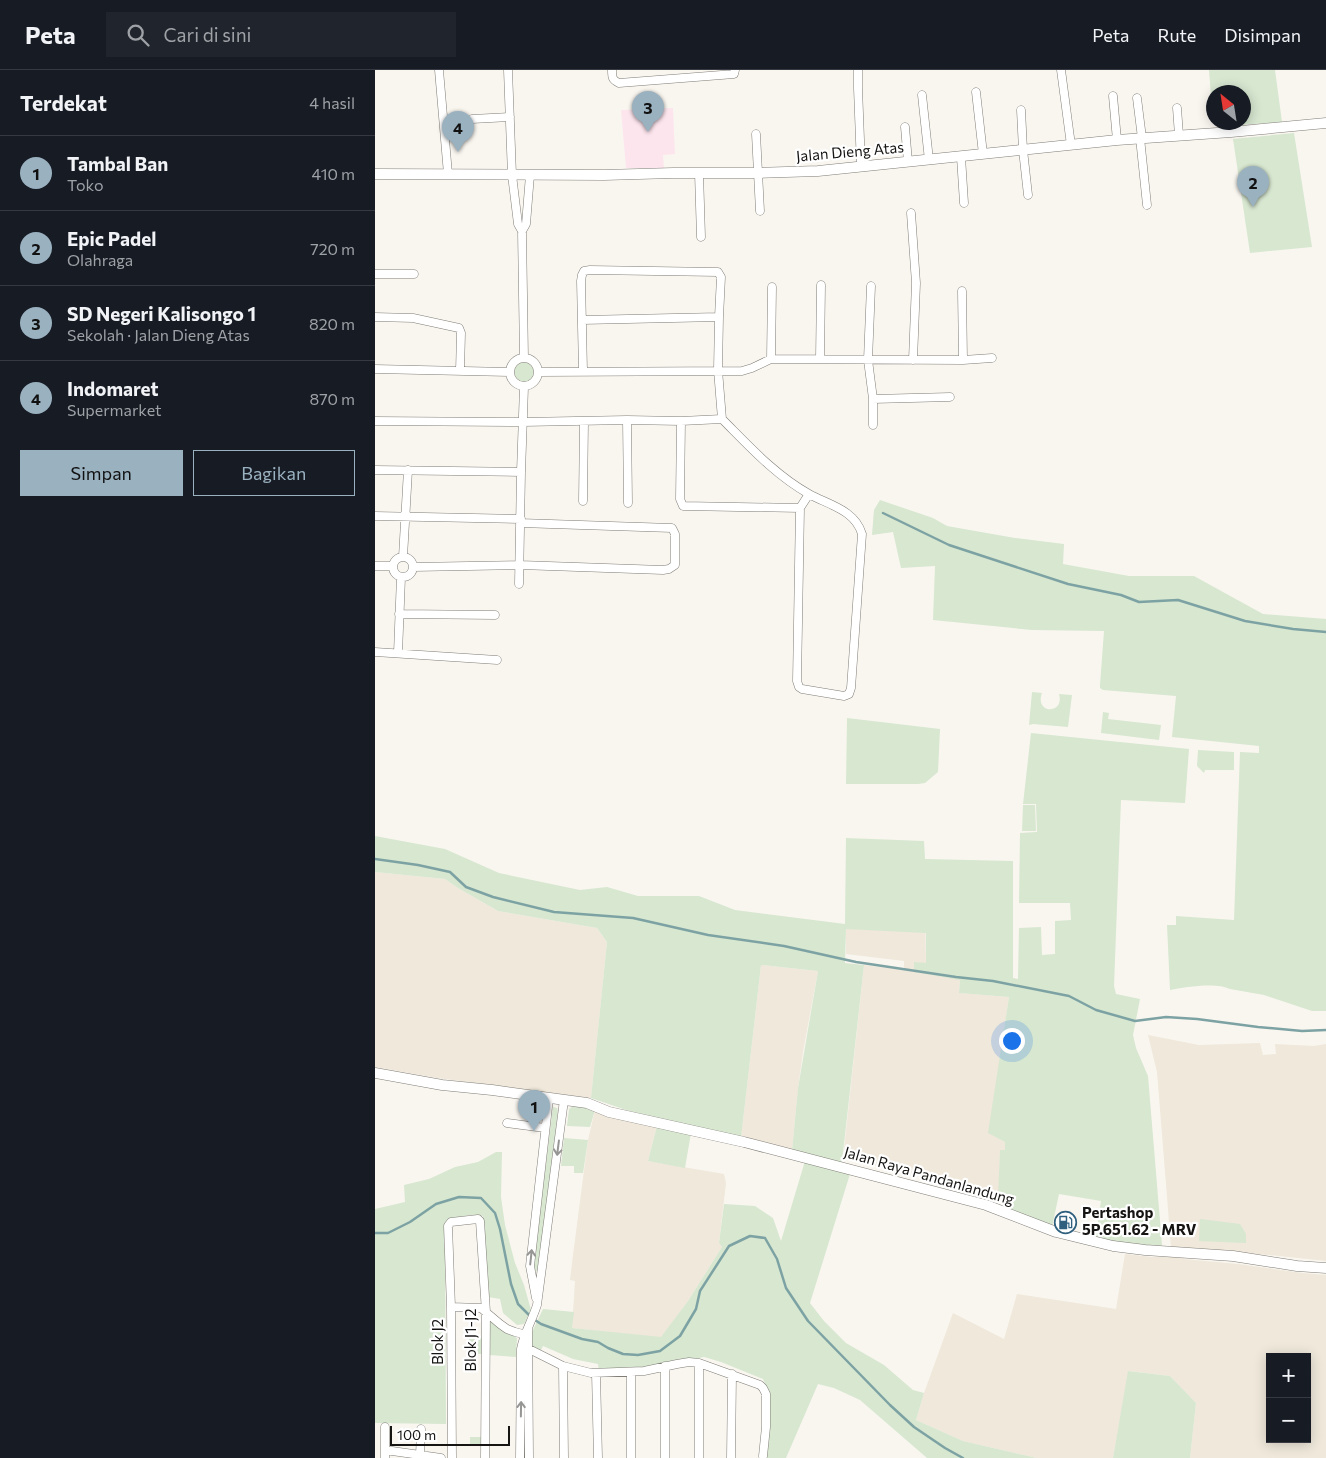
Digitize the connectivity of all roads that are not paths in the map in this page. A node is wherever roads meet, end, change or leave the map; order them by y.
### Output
1 (439, 70) edge
2 (508, 70) edge
3 (612, 70) edge
4 (735, 70) edge
5 (858, 70) edge
6 (1061, 70) edge
7 (976, 92) dead end
8 (922, 95) dead end
9 (1113, 96) dead end
10 (1137, 98) dead end
11 (1177, 108) dead end
12 (1021, 110) dead end
13 (510, 117) junction
14 (472, 119) dead end
15 (1326, 123) edge
16 (905, 127) dead end
17 (756, 134) dead end
18 (1179, 135) junction
19 (1141, 138) junction
20 (1117, 140) junction
21 (1071, 145) junction
22 (1023, 150) junction
23 (983, 154) junction
24 (961, 157) junction
25 (929, 160) junction
26 (908, 162) junction
27 (861, 166) junction
28 (699, 173) junction
29 (758, 173) junction
30 (375, 174) edge
31 (448, 174) junction
32 (512, 175) junction
33 (529, 175) junction
34 (1028, 194) dead end
35 (529, 196) junction
36 (515, 197) junction
37 (964, 203) dead end
38 (1147, 205) dead end
39 (760, 211) dead end
40 (911, 213) dead end
41 (522, 231) junction
42 (701, 237) dead end
43 (375, 274) edge
44 (414, 274) dead end
45 (821, 285) dead end
46 (871, 286) dead end
47 (772, 287) dead end
48 (962, 291) dead end
49 (375, 317) edge
50 (719, 317) junction
51 (582, 320) junction
52 (524, 358) junction
53 (992, 358) dead end
54 (771, 359) junction
55 (819, 359) junction
56 (868, 360) junction
57 (913, 360) junction
58 (963, 360) junction
59 (375, 369) edge
60 (718, 370) junction
61 (460, 371) junction
62 (583, 371) junction
63 (509, 372) junction
64 (538, 372) junction
65 (524, 386) junction
66 (950, 397) dead end
67 (873, 399) junction
68 (722, 419) junction
69 (627, 420) junction
70 (375, 421) edge
71 (584, 421) junction
72 (523, 422) junction
73 (681, 422) junction
74 (873, 425) dead end
75 (375, 470) edge
76 (408, 470) junction
77 (521, 472) junction
78 (809, 494) junction
79 (583, 501) dead end
80 (628, 503) dead end
81 (800, 508) junction
82 (375, 516) edge
83 (405, 516) junction
84 (521, 521) junction
85 (403, 557) junction
86 (520, 565) junction
87 (375, 566) edge
88 (393, 566) junction
89 (413, 567) junction
90 (401, 577) junction
91 (519, 584) dead end
92 (399, 614) junction
93 (495, 615) dead end
94 (375, 652) edge
95 (398, 653) junction
96 (497, 660) dead end
97 (375, 1073) edge
98 (556, 1099) junction
99 (507, 1123) dead end
100 (545, 1128) junction
101 (448, 1226) joint
102 (1326, 1268) edge
103 (537, 1305) junction
104 (451, 1307) junction
105 (486, 1312) junction
106 (527, 1331) junction
107 (529, 1349) junction
108 (699, 1364) junction
109 (563, 1366) junction
110 (665, 1366) junction
111 (631, 1372) junction
112 (596, 1373) junction
113 (732, 1374) junction
114 (385, 1427) dead end
115 (421, 1429) dead end
116 (385, 1454) edge
117 (420, 1456) edge
118 (763, 1456) dead end
119 (441, 1458) edge
120 (452, 1458) edge
121 (485, 1458) edge
122 (520, 1458) edge
123 (529, 1458) edge
124 (564, 1458) edge
125 (597, 1458) edge
126 (631, 1458) edge
127 (665, 1458) edge
128 (699, 1458) edge
129 (731, 1458) edge

1 - 31 street
2 - 13 street
3 - 4 street
5 - 27 street
6 - 21 street
7 - 23 street
8 - 25 street
9 - 20 street
10 - 19 street
11 - 18 street
12 - 22 street
13 - 14 street
13 - 32 street
15 - 18 street, Jalan Dieng Atas
16 - 26 street
17 - 29 street
18 - 19 street, Jalan Dieng Atas
19 - 20 street, Jalan Dieng Atas
19 - 38 street
20 - 21 street, Jalan Dieng Atas
21 - 22 street, Jalan Dieng Atas
22 - 23 street, Jalan Dieng Atas
22 - 34 street
23 - 24 street, Jalan Dieng Atas
24 - 25 street, Jalan Dieng Atas
24 - 37 street
25 - 26 street, Jalan Dieng Atas
26 - 27 street, Jalan Dieng Atas
27 - 29 street, Jalan Dieng Atas
28 - 29 street, Jalan Dieng Atas
28 - 33 street, Jalan Dieng Atas
28 - 42 street
29 - 39 street
30 - 31 street, Jalan Dieng Atas
31 - 32 street, Jalan Dieng Atas
32 - 33 street, Jalan Dieng Atas
32 - 36 street
33 - 35 street
35 - 36 street
35 - 41 street
36 - 41 street
40 - 57 street
41 - 52 street
43 - 44 street
45 - 55 street
46 - 56 street
47 - 54 street
48 - 58 street
49 - 61 street
50 - 51 street
50 - 51 street
50 - 60 street
51 - 62 street
52 - 63 street
52 - 64 street
53 - 58 street
54 - 55 street
54 - 60 street
55 - 56 street
56 - 57 street
56 - 67 street
57 - 58 street
59 - 61 street
60 - 62 street
60 - 68 street
61 - 63 street
62 - 64 street
63 - 65 street
64 - 65 street
65 - 72 street
66 - 67 street
67 - 74 street
68 - 73 street
68 - 78 street
69 - 71 street
69 - 73 street
69 - 80 street
70 - 72 street
71 - 72 street
71 - 79 street
72 - 77 street
73 - 81 street
75 - 76 street
76 - 77 street
76 - 83 street
77 - 84 street
78 - 81 street
78 - 81 street
82 - 83 street
83 - 84 street
83 - 85 street
84 - 86 street
84 - 86 street
85 - 88 street
85 - 89 street
86 - 89 street
86 - 91 street
87 - 88 street
88 - 90 street
89 - 90 street
90 - 92 street
92 - 93 street
92 - 95 street
94 - 95 street
95 - 96 street
97 - 98 street, Jalan Raya Pandanlandung
98 - 100 street
98 - 102 street, Jalan Raya Pandanlandung
98 -> 103 street
99 - 100 street
103 -> 100 street
101 - 104 street, Blok J2
101 - 105 street, Blok J1-J2
103 - 106 street
104 - 105 street
104 - 120 street, Blok J2
105 - 106 street
105 - 121 street, Blok J1-J2
106 - 107 street
122 -> 106 street
107 - 109 street
107 - 123 street
108 - 110 street
108 - 113 street
108 - 128 street
109 - 112 street
109 - 124 street
110 - 111 street
110 - 127 street
111 - 112 street
111 - 126 street
112 - 125 street
113 - 118 street
113 - 129 street
114 - 116 street
115 - 117 street
116 - 117 street
117 - 119 street

